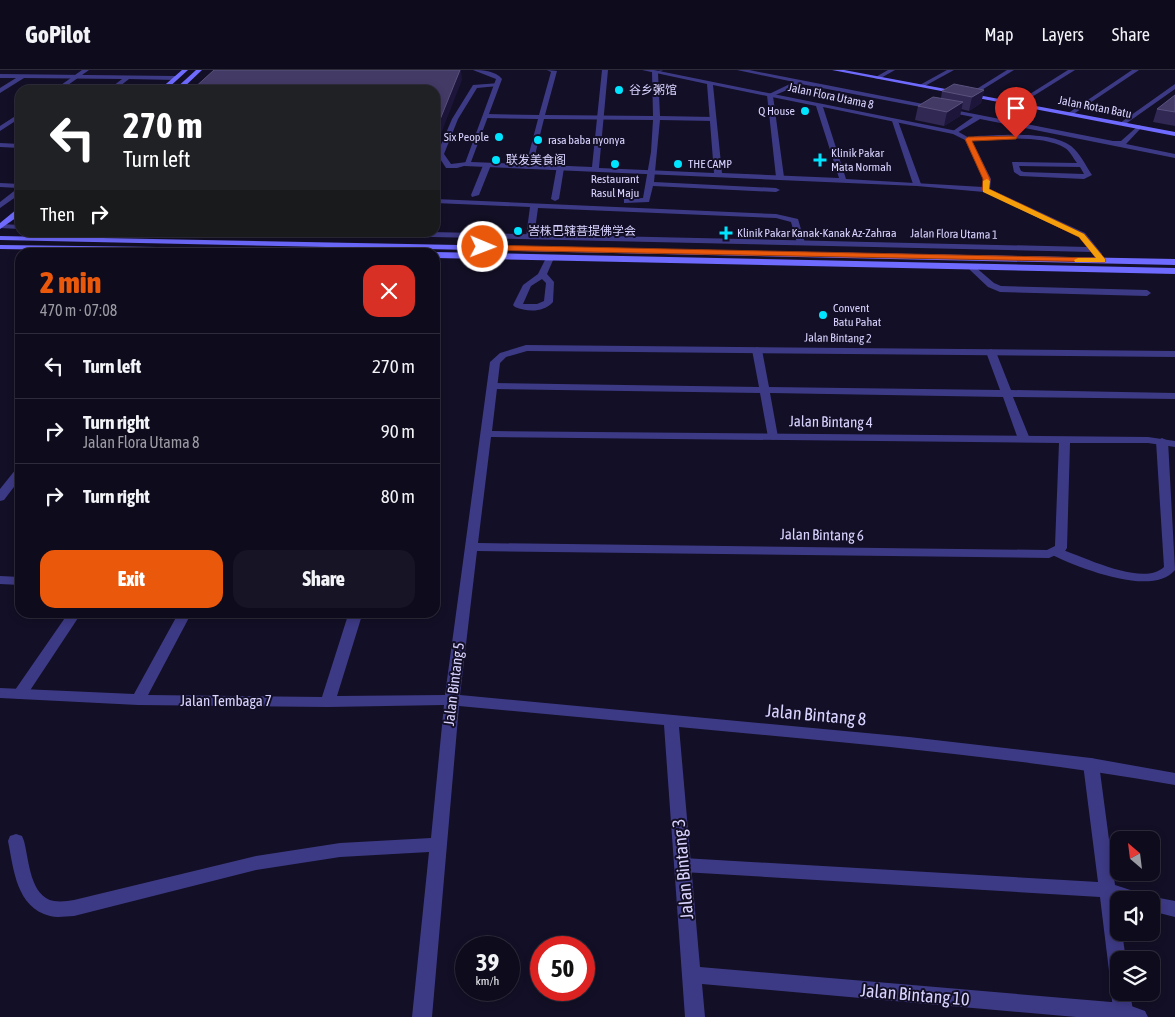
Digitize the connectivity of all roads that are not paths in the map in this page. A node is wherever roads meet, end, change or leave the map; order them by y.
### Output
1 (33, 70) edge
2 (86, 70) edge
3 (138, 70) edge
4 (184, 70) edge
5 (199, 70) edge
6 (482, 70) edge
7 (550, 70) edge
8 (606, 70) edge
9 (645, 70) edge
10 (740, 70) edge
11 (776, 70) edge
12 (834, 70) edge
13 (892, 70) edge
14 (951, 70) edge
15 (1011, 70) edge
16 (1072, 70) edge
17 (1136, 70) edge
18 (657, 71) edge
19 (765, 75) junction
20 (0, 76) edge
21 (24, 76) junction
22 (76, 77) junction
23 (128, 78) junction
24 (175, 78) junction
25 (877, 78) junction
26 (800, 82) junction
27 (710, 83) junction
28 (498, 84) junction
29 (64, 85) edge
30 (118, 85) edge
31 (167, 85) edge
32 (182, 85) edge
33 (921, 86) junction
34 (1175, 86) edge
35 (0, 91) edge
36 (948, 91) junction
37 (770, 95) junction
38 (970, 95) junction
39 (939, 96) edge
40 (931, 101) edge
41 (1017, 104) junction
42 (819, 105) junction
43 (923, 106) junction
44 (1070, 114) junction
45 (486, 116) junction
46 (542, 116) junction
47 (602, 116) junction
48 (658, 117) junction
49 (978, 117) junction
50 (15, 118) edge
51 (713, 119) junction
52 (895, 120) junction
53 (1122, 124) junction
54 (1140, 127) junction
55 (0, 129) edge
56 (955, 132) junction
57 (1175, 134) edge
58 (968, 139) junction
59 (1117, 144) junction
60 (0, 145) edge
61 (15, 146) edge
62 (1175, 156) edge
63 (467, 163) junction
64 (1080, 165) junction
65 (487, 166) junction
66 (528, 167) junction
67 (560, 168) junction
68 (595, 169) junction
69 (653, 172) junction
70 (718, 174) junction
71 (780, 178) junction
72 (842, 180) junction
73 (650, 184) junction
74 (917, 184) junction
75 (0, 185) edge
76 (15, 186) edge
77 (776, 190) dead end
78 (986, 190) junction
79 (15, 194) edge
80 (440, 194) edge
81 (475, 195) junction
82 (555, 199) junction
83 (440, 201) edge
84 (534, 205) junction
85 (0, 206) edge
86 (15, 214) edge
87 (0, 226) edge
88 (15, 228) edge
89 (15, 233) edge
90 (440, 235) edge
91 (530, 237) junction
92 (0, 238) edge
93 (10, 238) junction
94 (801, 243) junction
95 (0, 247) edge
96 (50, 248) edge
97 (1096, 250) junction
98 (440, 255) edge
99 (550, 258) junction
100 (1102, 260) junction
101 (1175, 262) edge
102 (973, 268) junction
103 (1175, 271) edge
104 (542, 275) dead end
105 (1147, 293) dead end
106 (757, 350) junction
107 (990, 352) junction
108 (1175, 354) edge
109 (502, 355) joint
110 (492, 386) junction
111 (765, 391) junction
112 (1007, 393) junction
113 (1175, 396) edge
114 (486, 434) junction
115 (773, 436) junction
116 (1024, 439) junction
117 (1065, 440) junction
118 (1162, 441) junction
119 (1175, 444) edge
120 (15, 480) edge
121 (0, 497) edge
122 (471, 547) junction
123 (1054, 552) junction
124 (0, 580) edge
125 (15, 581) edge
126 (72, 618) edge
127 (183, 618) edge
128 (354, 618) edge
129 (0, 693) edge
130 (20, 694) junction
131 (138, 700) junction
132 (452, 700) junction
133 (328, 702) junction
134 (671, 721) junction
135 (1090, 764) junction
136 (1175, 779) edge
137 (16, 841) dead end
138 (438, 845) junction
139 (682, 865) junction
140 (1107, 890) junction
141 (1110, 891) edge
142 (1160, 905) edge
143 (1175, 909) edge
144 (1115, 951) edge
145 (691, 975) junction
146 (1123, 1001) edge
147 (1128, 1015) edge
148 (422, 1017) edge
149 (695, 1017) edge

1 - 21 street
2 - 22 street
3 - 23 street
4 - 24 main road
5 - 32 main road
6 - 28 street
7 - 46 street
8 - 47 street
9 - 18 street, Jalan Flora Utama 8
10 - 19 street
11 - 19 street
12 - 25 main road, Jalan Rotan Batu
13 - 25 street
14 - 33 street
15 - 38 street
16 - 41 street
17 - 44 street
18 - 27 street, Jalan Flora Utama 8
18 - 48 street
19 - 26 street
20 - 21 street
21 - 22 street
21 - 35 street
22 - 23 street
22 - 29 street
23 - 24 street
23 - 30 street
24 - 31 main road
25 - 33 main road, Jalan Rotan Batu
26 - 37 street
26 - 43 street
27 - 37 street, Jalan Flora Utama 8
27 - 51 street
28 - 45 street
28 - 63 street
33 - 36 main road, Jalan Rotan Batu
34 - 53 street
36 - 38 main road, Jalan Rotan Batu
36 - 39 street
37 - 42 street, Jalan Flora Utama 8
37 - 71 street
38 - 41 main road, Jalan Rotan Batu
40 - 43 street
41 - 44 main road, Jalan Rotan Batu
42 - 52 street, Jalan Flora Utama 8
42 - 72 street
43 - 49 street
44 - 53 main road, Jalan Rotan Batu
45 - 46 street
45 - 63 street
46 - 47 street
46 - 66 street
47 - 48 street
47 - 68 street
48 - 51 street
48 - 69 street
49 - 56 street
49 - 59 street
50 - 55 street
51 - 70 street
52 - 56 street, Jalan Flora Utama 8
52 - 74 street
53 - 54 main road, Jalan Rotan Batu
54 - 57 main road, Jalan Rotan Batu
54 - 59 street
56 - 58 street, Jalan Flora Utama 8
58 - 64 street
58 - 78 street
59 - 62 street
60 - 61 street
63 - 65 street
64 - 64 street
65 - 66 street
65 - 81 street
66 - 67 street
67 - 68 street
67 - 82 street
68 - 69 street
69 - 70 street
69 - 73 street
70 - 71 street
71 - 72 street
72 - 74 street
73 - 77 street
73 - 82 street
74 - 78 street
75 - 76 street
78 - 97 street
79 - 85 street
80 - 81 street
81 - 82 street
83 - 84 street
84 - 91 street
84 - 94 street
86 - 87 main road
87 - 88 street
89 - 93 main road
90 - 91 street, Jalan Flora Utama 1
91 - 94 street, Jalan Flora Utama 1
92 - 93 main road
93 - 95 main road
93 - 100 main road
94 - 97 street, Jalan Flora Utama 1
95 - 96 main road
97 - 100 street
98 - 99 main road
99 - 102 main road
99 - 104 street
100 - 101 main road
102 - 103 main road
102 - 105 street
106 - 107 street, Jalan Bintang 2
106 - 109 street, Jalan Bintang 2
106 - 111 street
107 - 108 street, Jalan Bintang 2
107 - 112 street
109 - 110 street, Jalan Bintang 5
110 - 111 street
110 - 114 street, Jalan Bintang 5
111 - 112 street
111 - 115 street
112 - 113 street
112 - 116 street
114 - 115 street, Jalan Bintang 4
114 - 122 street, Jalan Bintang 5
115 - 116 street, Jalan Bintang 4
116 - 117 street, Jalan Bintang 4
117 - 118 street, Jalan Bintang 4
117 - 123 street
118 - 119 street, Jalan Bintang 4
118 - 123 street
120 - 121 street
122 - 123 street, Jalan Bintang 6
122 - 132 street, Jalan Bintang 5
124 - 125 street
126 - 130 street
127 - 131 street
128 - 133 street
129 - 130 street, Jalan Tembaga 7
130 - 131 street, Jalan Tembaga 7
131 - 133 street, Jalan Tembaga 7
132 - 133 street, Jalan Tembaga 7
132 - 134 street, Jalan Bintang 8
132 - 138 street, Jalan Bintang 5
134 - 135 street, Jalan Bintang 8
134 - 139 street, Jalan Bintang 3
135 - 136 street, Jalan Bintang 8
135 - 140 street
137 - 138 street
138 - 148 street, Jalan Bintang 5
139 - 140 street
139 - 145 street, Jalan Bintang 3
140 - 141 street
140 - 144 street
142 - 143 street
145 - 147 street, Jalan Bintang 10
145 - 149 street, Jalan Bintang 3
146 - 147 street

